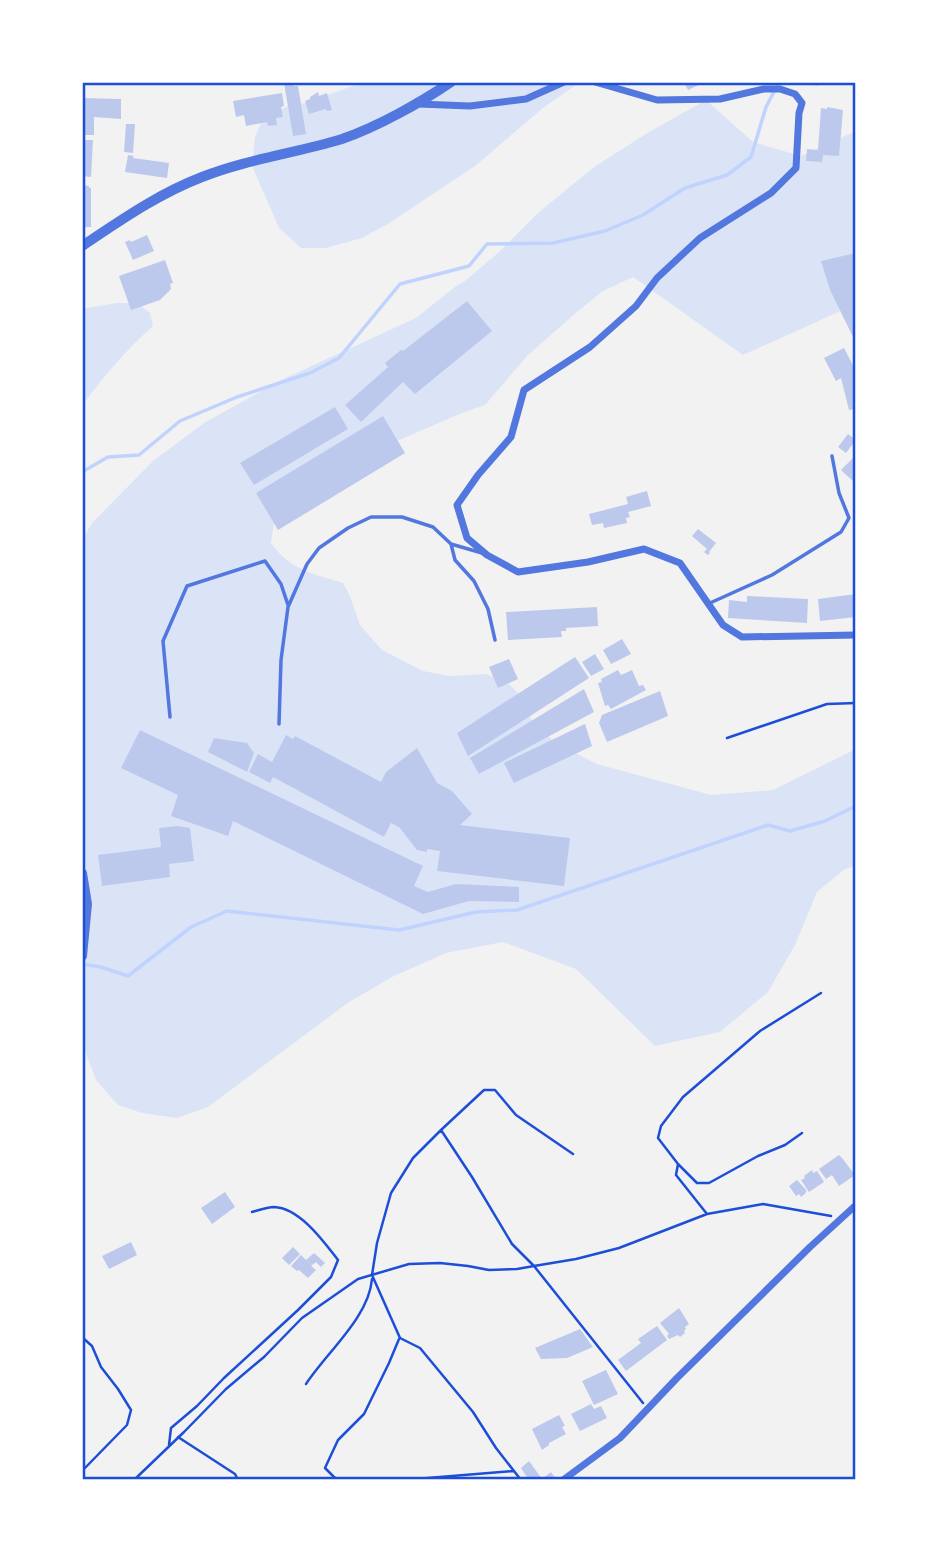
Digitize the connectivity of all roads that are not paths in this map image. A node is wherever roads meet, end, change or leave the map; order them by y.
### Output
1 (451, 82) edge
2 (564, 82) edge
3 (595, 82) edge
4 (416, 104) junction
5 (82, 246) edge
6 (832, 456) dead end
7 (451, 544) junction
8 (487, 555) junction
9 (708, 604) junction
10 (288, 607) junction
11 (856, 635) edge
12 (495, 640) dead end
13 (170, 717) dead end
14 (279, 724) dead end
15 (82, 873) edge
16 (82, 956) edge
17 (856, 1205) edge
18 (563, 1480) edge

1 - 4 street
2 - 4 street
3 - 8 street
4 - 5 street
6 - 9 lane
7 - 8 lane
7 - 10 lane
7 - 12 lane
8 - 9 street
9 - 11 street
10 - 13 lane
10 - 14 lane
15 - 16 street
17 - 18 street

